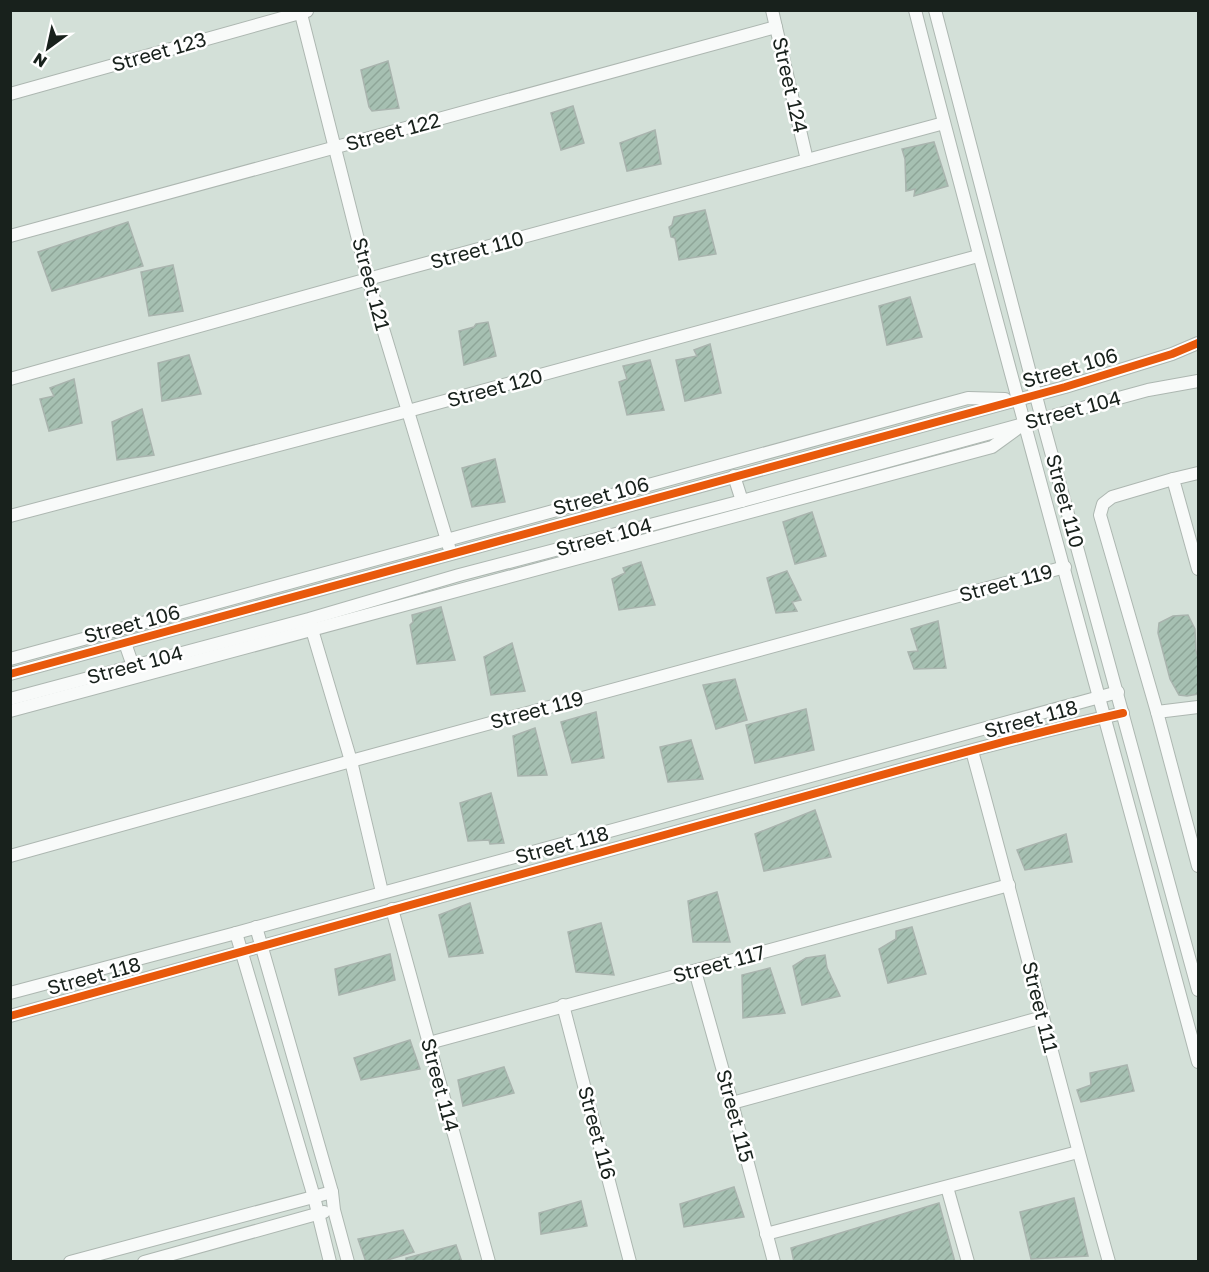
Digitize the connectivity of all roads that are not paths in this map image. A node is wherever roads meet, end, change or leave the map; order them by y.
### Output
1 (772, 10) edge
2 (915, 10) edge
3 (935, 10) edge
4 (303, 11) edge
5 (777, 27) junction
6 (10, 94) edge
7 (944, 123) junction
8 (336, 147) junction
9 (807, 160) junction
10 (10, 236) edge
11 (978, 256) junction
12 (368, 279) junction
13 (1198, 343) edge
14 (10, 379) edge
15 (1198, 381) edge
16 (1037, 395) junction
17 (1018, 400) junction
18 (408, 411) junction
19 (1042, 419) junction
20 (879, 423) junction
21 (1025, 423) junction
22 (884, 436) junction
23 (883, 462) junction
24 (1198, 473) edge
25 (888, 475) junction
26 (734, 476) junction
27 (1173, 479) junction
28 (742, 501) junction
29 (10, 516) edge
30 (595, 539) junction
31 (447, 541) junction
32 (598, 553) junction
33 (452, 554) junction
34 (1065, 567) junction
35 (1198, 570) edge
36 (275, 587) junction
37 (280, 601) junction
38 (310, 625) junction
39 (125, 643) junction
40 (10, 659) edge
41 (133, 666) junction
42 (10, 674) edge
43 (1118, 692) junction
44 (1100, 696) junction
45 (10, 699) edge
46 (1198, 708) edge
47 (10, 711) edge
48 (1124, 712) junction
49 (1157, 712) junction
50 (1106, 717) junction
51 (972, 751) junction
52 (351, 761) junction
53 (10, 856) edge
54 (1198, 860) edge
55 (1009, 885) junction
56 (382, 892) junction
57 (392, 909) junction
58 (256, 927) junction
59 (237, 933) junction
60 (262, 947) junction
61 (242, 952) junction
62 (695, 971) junction
63 (1198, 990) edge
64 (10, 993) edge
65 (563, 1005) junction
66 (10, 1016) edge
67 (1043, 1017) junction
68 (429, 1042) junction
69 (1198, 1062) edge
70 (732, 1103) junction
71 (1078, 1152) junction
72 (947, 1186) junction
73 (332, 1192) junction
74 (314, 1197) junction
75 (334, 1210) junction
76 (317, 1214) junction
77 (766, 1234) junction
78 (186, 1256) edge
79 (69, 1262) edge
80 (144, 1262) edge
81 (330, 1262) edge
82 (348, 1262) edge
83 (489, 1262) edge
84 (630, 1262) edge
85 (774, 1262) edge
86 (968, 1262) edge
87 (1109, 1262) edge

1 - 5 street, Street 124
2 - 7 street, Street 110
3 - 16 street, Street 110
4 - 6 street, Street 123
4 - 8 street, Street 121
5 - 8 street, Street 122
5 - 9 street, Street 124
7 - 9 street, Street 110
7 - 11 street, Street 110
8 - 10 street, Street 122
8 - 12 street, Street 121
9 - 12 street, Street 110
11 - 17 street, Street 110
11 - 18 street, Street 120
12 - 14 street, Street 110
12 - 18 street, Street 121
13 - 16 street, Street 106
15 - 19 street, Street 104
16 - 17 street, Street 106
16 - 19 street, Street 110
17 - 20 street
17 - 21 street, Street 110
17 - 22 street, Street 106
18 - 29 street, Street 120
18 - 31 street, Street 121
19 - 21 street, Street 104
19 - 43 street, Street 110
20 - 22 street
20 - 31 street
21 - 23 street, Street 104
21 - 25 street
21 - 34 street, Street 110
22 - 26 street, Street 106
23 - 25 street
23 - 28 street, Street 104
24 - 27 street
25 - 32 street
26 - 28 street
26 - 33 street, Street 106
27 - 35 street
27 - 49 street
28 - 30 street, Street 104
30 - 32 street
30 - 38 street, Street 104
31 - 33 street, Street 121
31 - 36 street
32 - 38 street
33 - 37 street, Street 106
34 - 44 street, Street 110
34 - 52 street, Street 119
36 - 37 street
36 - 40 street
37 - 39 street, Street 106
38 - 41 street, Street 104
38 - 47 street
38 - 52 street
39 - 41 street
39 - 42 street, Street 106
41 - 45 street, Street 104
43 - 44 street
43 - 48 street, Street 110
44 - 50 street, Street 110
44 - 56 street
46 - 49 street
48 - 50 street, Street 118
48 - 63 street, Street 110
49 - 54 street
50 - 51 street, Street 118
50 - 69 street, Street 110
51 - 55 street, Street 111
51 - 57 street, Street 118
52 - 53 street, Street 119
52 - 56 street
55 - 62 street, Street 117
55 - 67 street, Street 111
56 - 58 street
57 - 60 street, Street 118
57 - 68 street, Street 114
58 - 59 street
58 - 60 street
59 - 61 street
59 - 64 street
60 - 61 street, Street 118
60 - 73 street
61 - 66 street, Street 118
61 - 74 street
62 - 65 street, Street 117
62 - 70 street, Street 115
65 - 68 street, Street 117
65 - 84 street, Street 116
67 - 70 street
67 - 71 street, Street 111
68 - 83 street, Street 114
70 - 77 street, Street 115
71 - 72 street
71 - 87 street, Street 111
72 - 77 street
72 - 86 street
73 - 74 street
73 - 75 street
74 - 76 street
74 - 79 street
75 - 76 street
75 - 82 street
76 - 78 street
76 - 81 street
77 - 85 street, Street 115
78 - 80 street

